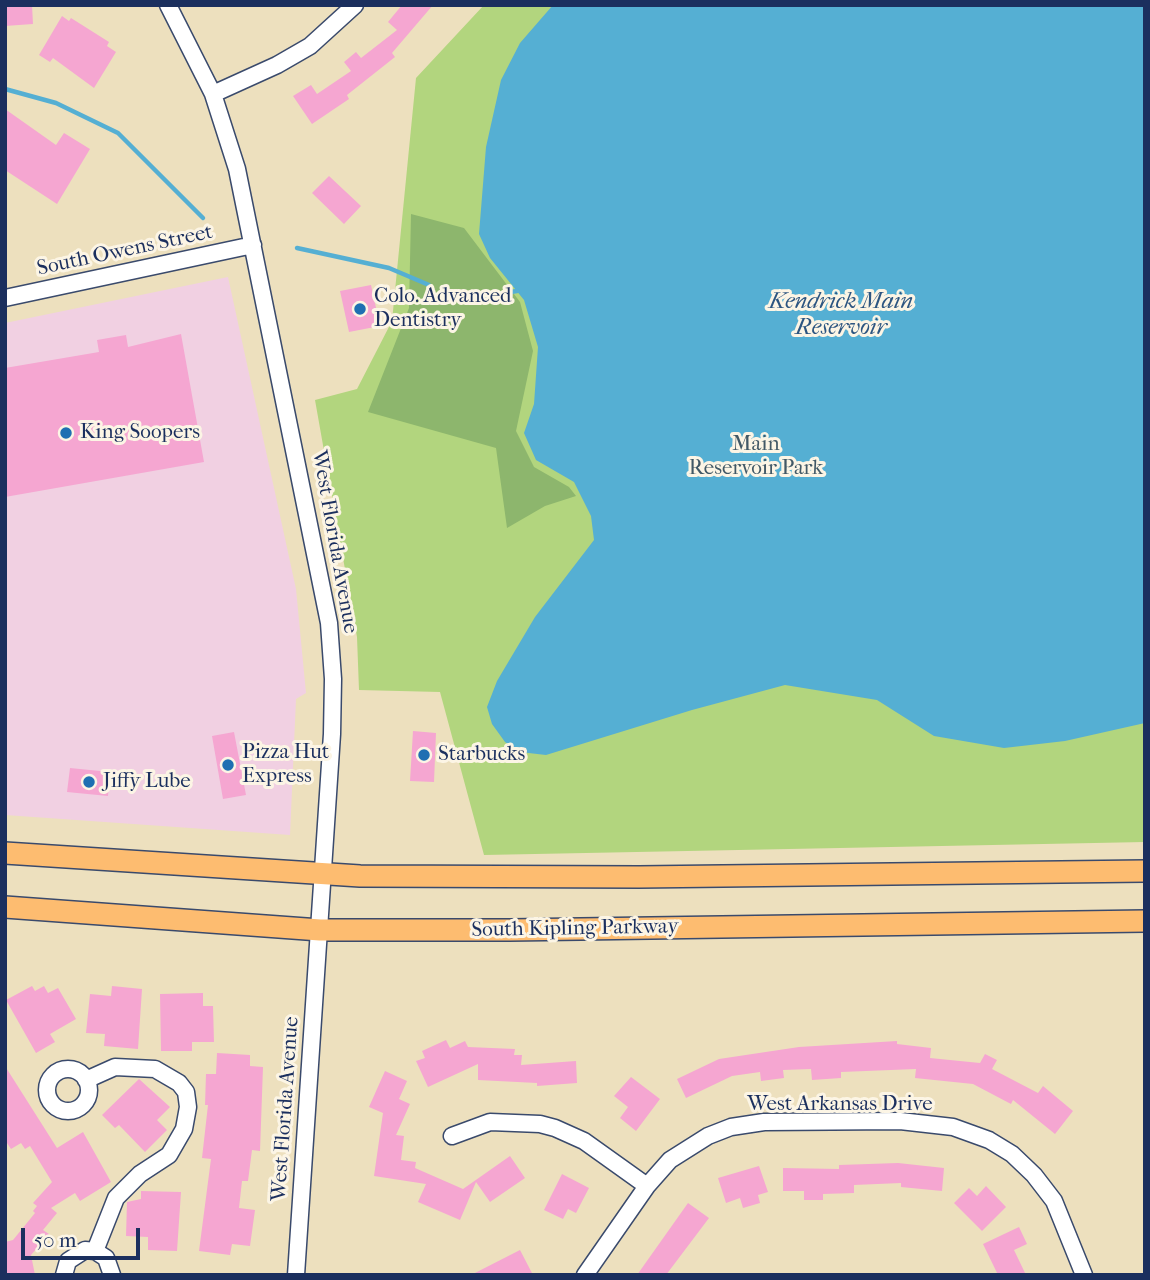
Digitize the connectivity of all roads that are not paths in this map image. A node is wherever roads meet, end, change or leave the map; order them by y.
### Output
1 (168, 5) edge
2 (355, 5) edge
3 (213, 94) junction
4 (253, 245) junction
5 (5, 298) edge
6 (5, 853) edge
7 (1145, 871) edge
8 (324, 874) junction
9 (5, 907) edge
10 (1145, 921) edge
11 (320, 930) junction
12 (86, 1080) dead end
13 (452, 1136) dead end
14 (647, 1186) junction
15 (95, 1251) junction
16 (64, 1275) edge
17 (112, 1275) edge
18 (296, 1275) edge
19 (584, 1275) edge
20 (1084, 1275) edge

1 - 3 street, West Florida Avenue
2 - 3 street
3 - 4 street, West Florida Avenue
4 - 5 street, South Owens Street
4 - 8 street, West Florida Avenue
6 - 8 main road
7 - 8 main road
8 - 11 street, West Florida Avenue
9 - 11 main road, South Kipling Parkway
10 - 11 main road, South Kipling Parkway
11 - 18 street, West Florida Avenue
12 - 15 street
13 - 14 street
14 - 19 street, West Arkansas Drive
14 - 20 street, West Arkansas Drive
15 - 16 street
15 - 17 street

